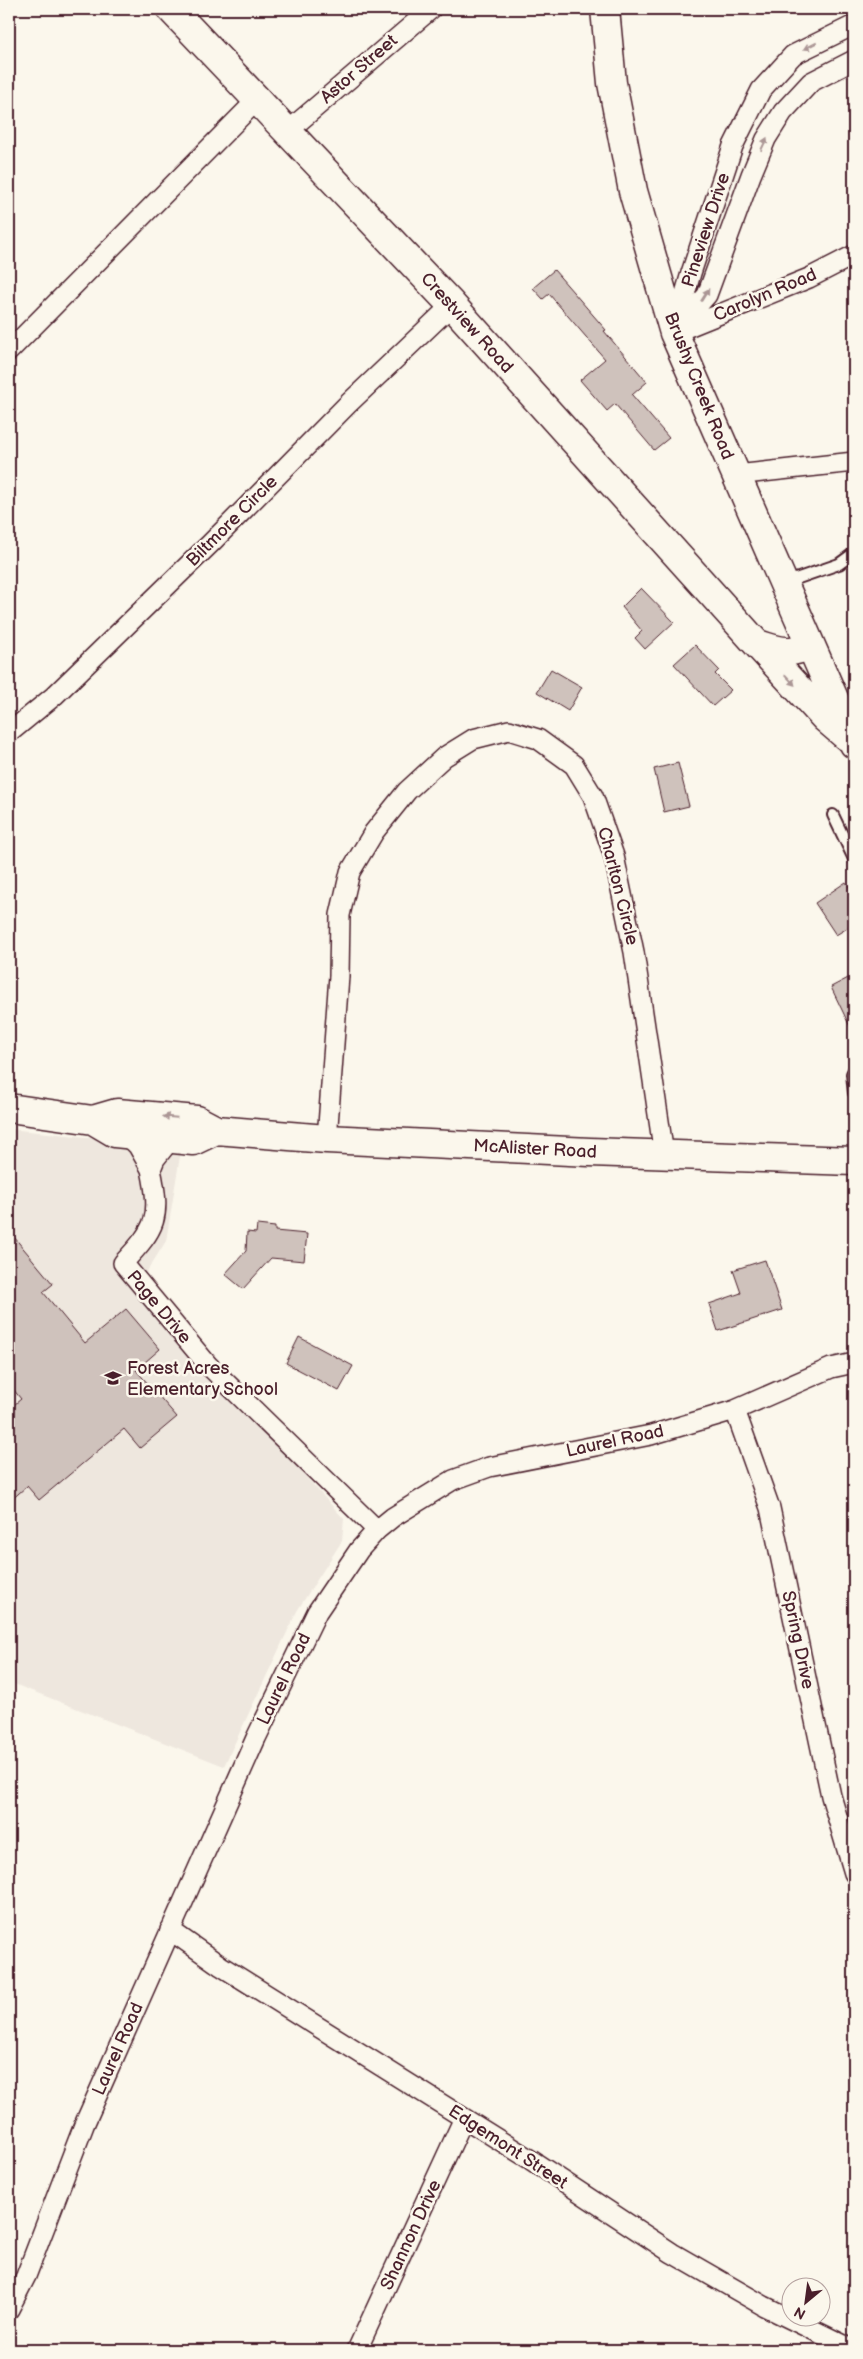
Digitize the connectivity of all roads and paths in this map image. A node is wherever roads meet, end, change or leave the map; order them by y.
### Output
1 (171, 9) edge
2 (431, 9) edge
3 (605, 9) edge
4 (854, 25) edge
5 (854, 60) edge
6 (257, 100) junction
7 (288, 131) junction
8 (854, 255) edge
9 (452, 305) junction
10 (674, 333) junction
11 (9, 350) edge
12 (854, 462) edge
13 (736, 475) junction
14 (854, 553) edge
15 (783, 584) junction
16 (756, 644) junction
17 (810, 645) junction
18 (9, 733) edge
19 (854, 743) edge
20 (833, 815) dead end
21 (854, 859) edge
22 (854, 1070) edge
23 (854, 1093) edge
24 (9, 1108) edge
25 (93, 1120) junction
26 (216, 1130) junction
27 (127, 1135) junction
28 (171, 1139) junction
29 (327, 1139) junction
30 (664, 1155) junction
31 (854, 1162) edge
32 (151, 1169) junction
33 (854, 1363) edge
34 (735, 1410) junction
35 (377, 1530) junction
36 (854, 1873) edge
37 (170, 1930) junction
38 (464, 2118) junction
39 (9, 2309) edge
40 (357, 2350) edge
41 (854, 2350) edge

1 - 6 street, Crestview Road
2 - 7 street, Astor Street
3 - 10 street, Brushy Creek Road
4 -> 10 street, Pineview Drive
10 -> 5 street, Pineview Drive
6 - 7 street, Crestview Road
6 - 11 street
7 - 9 street, Crestview Road
8 - 10 street, Carolyn Road
9 - 16 street, Crestview Road
9 - 18 street, Biltmore Circle
10 - 13 street, Brushy Creek Road
12 - 13 street
13 - 15 street, Brushy Creek Road
14 - 15 lane
15 - 17 street, Brushy Creek Road
16 - 17 street
16 -> 19 street, Crestview Road
17 - 19 street, Brushy Creek Road
20 - 21 lane
22 - 23 lane
24 - 25 street, McAlister Road
26 -> 25 street, McAlister Road
25 - 27 street, McAlister Road
26 - 28 street, McAlister Road
26 - 29 street, McAlister Road
27 - 28 street, McAlister Road
27 - 32 street, Page Drive
28 - 32 street
29 - 30 street, McAlister Road
29 - 30 street, Charlton Circle
30 - 31 street, McAlister Road
32 - 35 street, Page Drive
33 - 34 street, Laurel Road
34 - 35 street, Laurel Road
34 - 36 street, Spring Drive
35 - 37 street, Laurel Road
37 - 38 street, Edgemont Street
37 - 39 street, Laurel Road
38 - 40 street, Shannon Drive
38 - 41 street, Edgemont Street

